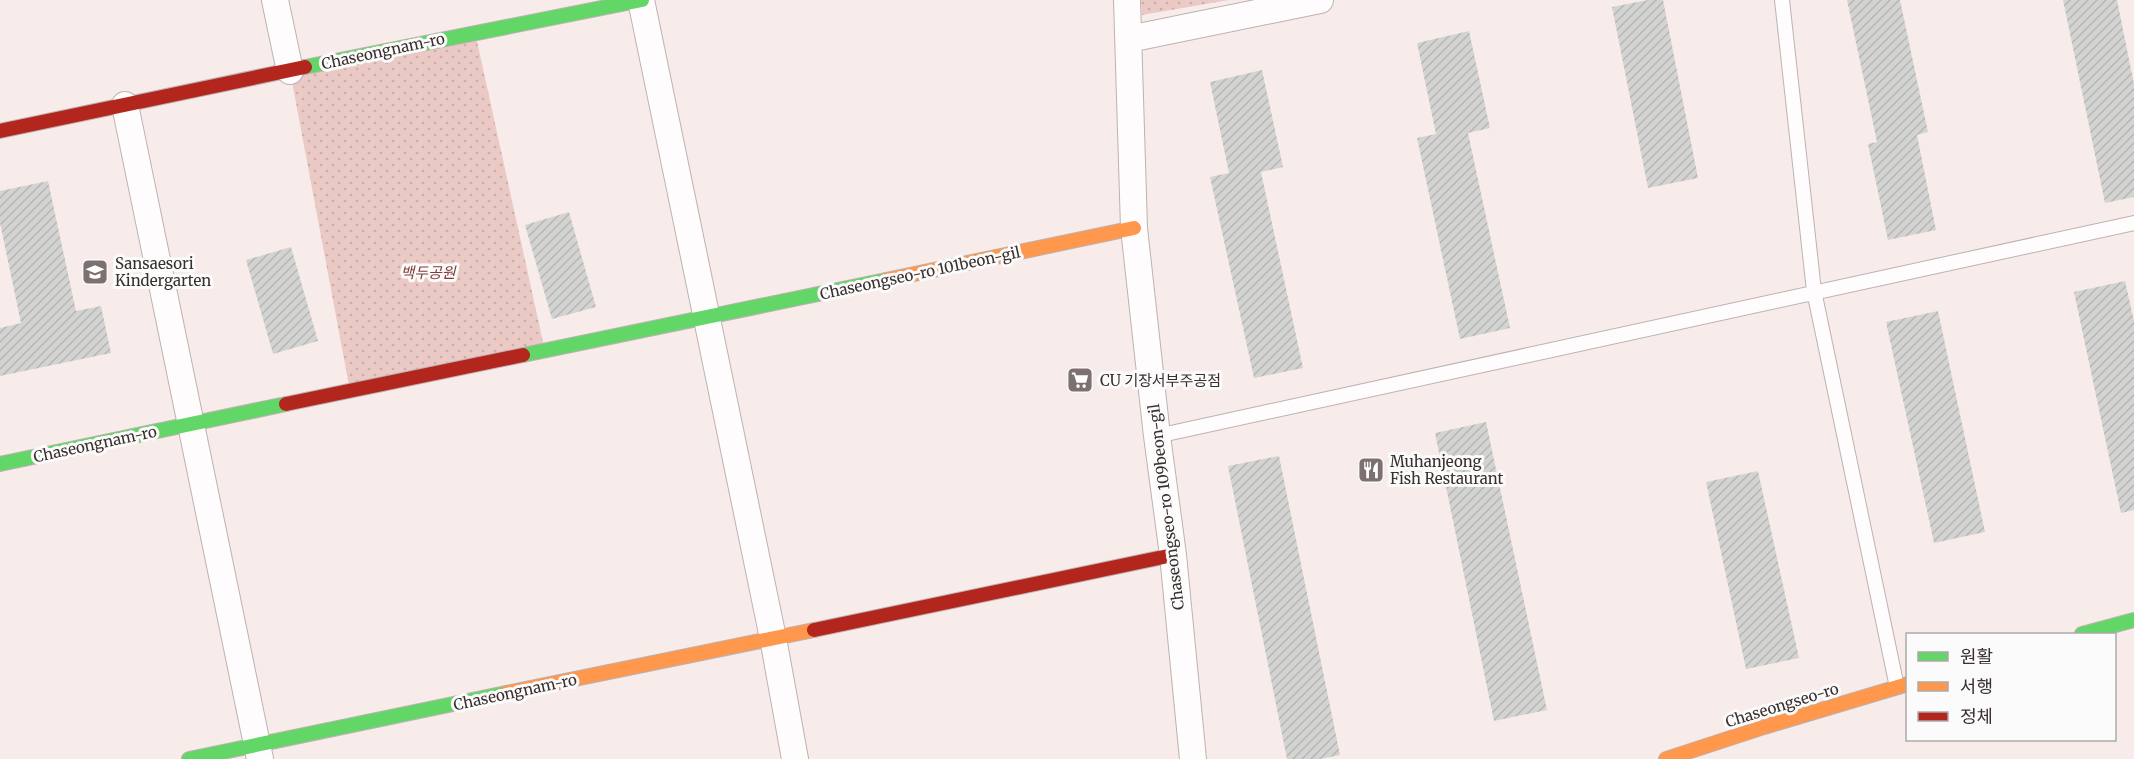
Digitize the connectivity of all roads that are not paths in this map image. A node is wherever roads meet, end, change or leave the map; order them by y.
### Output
1 (275, 0) edge
2 (641, 0) edge
3 (1127, 0) edge
4 (1320, 0) edge
5 (1782, 0) edge
6 (1129, 39) junction
7 (290, 71) junction
8 (125, 105) junction
9 (0, 130) edge
10 (2134, 223) edge
11 (1134, 228) junction
12 (1814, 291) junction
13 (706, 317) junction
14 (191, 424) junction
15 (1157, 436) junction
16 (0, 464) edge
17 (1173, 555) junction
18 (2134, 620) edge
19 (2086, 633) edge
20 (773, 638) junction
21 (1902, 686) edge
22 (258, 752) edge
23 (189, 759) edge
24 (795, 759) edge
25 (1193, 759) edge
26 (1666, 759) edge

1 - 7 street
2 - 7 street, Chaseongnam-ro
2 - 13 street
3 - 6 street, Chaseongseo-ro 109beon-gil
4 - 6 street
5 - 12 lane
6 - 11 street, Chaseongseo-ro 109beon-gil
7 - 8 street, Chaseongnam-ro
8 - 9 street, Chaseongnam-ro
8 - 14 street
10 - 12 lane
11 - 13 street, Chaseongseo-ro 101beon-gil
11 - 15 street, Chaseongseo-ro 109beon-gil
12 - 15 lane
12 - 21 lane
13 - 14 street, Chaseongnam-ro
13 - 20 street
14 - 16 street, Chaseongnam-ro
14 - 22 street
15 - 17 street, Chaseongseo-ro 109beon-gil
17 - 20 street
17 - 25 street, Chaseongseo-ro 109beon-gil
18 - 19 street
20 - 22 street, Chaseongnam-ro
20 - 24 street
21 - 26 street, Chaseongseo-ro
22 - 23 street, Chaseongnam-ro

